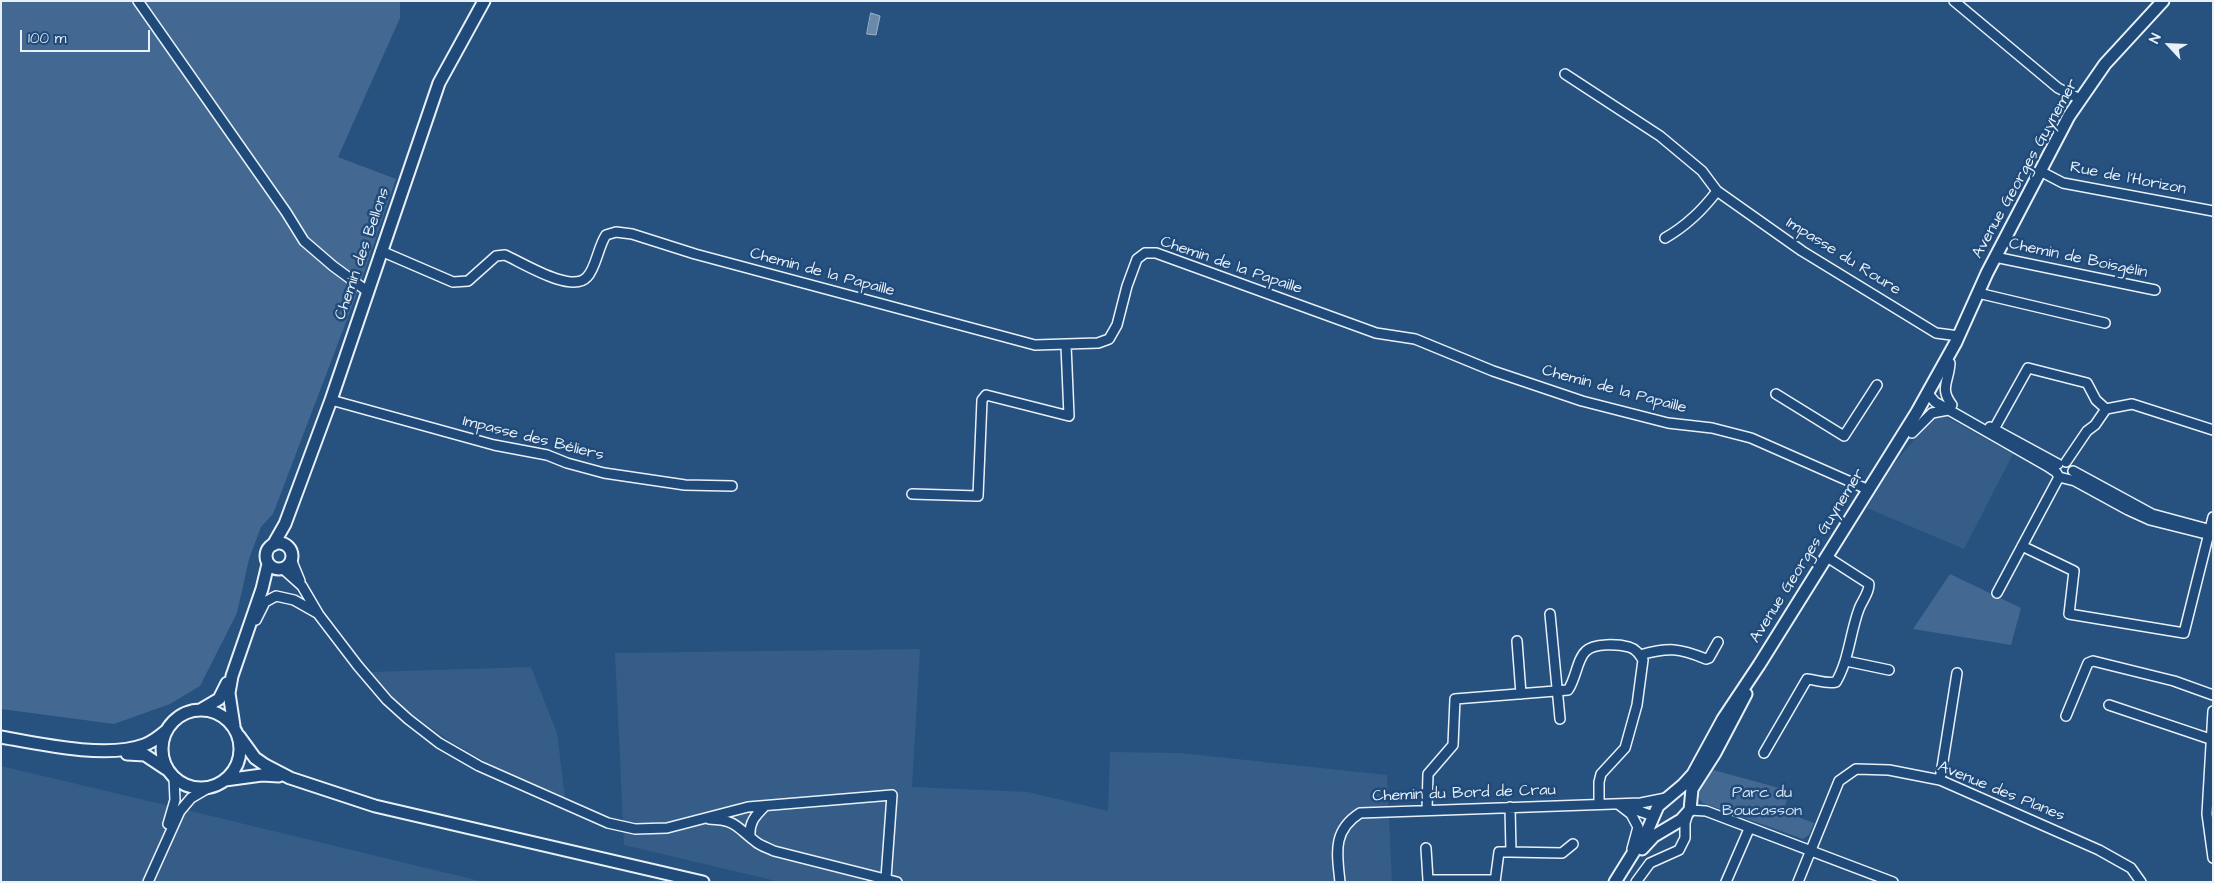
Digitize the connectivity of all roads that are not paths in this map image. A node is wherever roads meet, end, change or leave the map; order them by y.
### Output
1 (138, 1) edge
2 (484, 1) edge
3 (1954, 1) edge
4 (2163, 1) edge
5 (1566, 74) dead end
6 (2080, 99) junction
7 (2040, 171) junction
8 (1717, 191) junction
9 (2213, 211) edge
10 (1665, 238) dead end
11 (381, 251) junction
12 (1995, 257) junction
13 (367, 290) junction
14 (2155, 290) dead end
15 (1978, 293) junction
16 (2105, 324) dead end
17 (1957, 339) junction
18 (1066, 345) junction
19 (1948, 361) junction
20 (1877, 385) dead end
21 (1776, 394) dead end
22 (1933, 398) junction
23 (331, 400) junction
24 (1950, 407) junction
25 (2106, 409) junction
26 (1994, 429) junction
27 (2213, 430) edge
28 (1908, 432) junction
29 (2063, 471) junction
30 (732, 486) dead end
31 (1869, 490) junction
32 (912, 494) dead end
33 (2213, 517) edge
34 (285, 524) junction
35 (2211, 533) edge
36 (273, 545) junction
37 (286, 546) junction
38 (2022, 546) junction
39 (1826, 556) junction
40 (291, 559) junction
41 (277, 567) junction
42 (302, 586) junction
43 (1996, 593) dead end
44 (1550, 614) dead end
45 (319, 615) junction
46 (245, 637) junction
47 (1516, 641) dead end
48 (1718, 642) dead end
49 (1640, 655) junction
50 (1846, 661) junction
51 (1759, 665) junction
52 (1889, 670) dead end
53 (1957, 672) dead end
54 (232, 676) junction
55 (1557, 691) junction
56 (1521, 694) junction
57 (2213, 695) edge
58 (2109, 705) dead end
59 (202, 709) junction
60 (2213, 712) edge
61 (2066, 716) dead end
62 (1560, 719) dead end
63 (167, 730) junction
64 (237, 732) junction
65 (1, 737) edge
66 (2211, 740) edge
67 (106, 751) junction
68 (1764, 753) dead end
69 (172, 775) junction
70 (290, 778) junction
71 (225, 780) junction
72 (1940, 780) junction
73 (208, 788) junction
74 (1677, 790) junction
75 (1666, 798) junction
76 (1599, 804) junction
77 (1617, 804) junction
78 (1690, 804) junction
79 (765, 806) junction
80 (1510, 807) junction
81 (1427, 810) junction
82 (1653, 818) junction
83 (704, 819) junction
84 (1667, 829) junction
85 (1749, 829) junction
86 (750, 837) junction
87 (1686, 838) junction
88 (1573, 844) dead end
89 (1426, 848) dead end
90 (1511, 852) junction
91 (1810, 852) junction
92 (1629, 857) junction
93 (2213, 858) edge
94 (886, 878) junction
95 (1495, 881) edge
96 (1890, 881) edge
97 (143, 882) edge
98 (148, 882) edge
99 (703, 882) edge
100 (897, 882) edge
101 (1340, 882) edge
102 (1615, 882) edge
103 (1622, 882) edge
104 (1636, 882) edge
105 (1726, 882) edge
106 (1798, 882) edge
107 (2141, 882) edge

1 - 13 street
2 - 11 main road, Chemin des Bellons
3 - 6 street
4 - 6 main road, Avenue Georges Guynemer
5 - 8 street, Impasse du Roure
6 - 7 main road, Avenue Georges Guynemer
7 - 9 street, Rue de l'Horizon
7 - 12 main road, Avenue Georges Guynemer
8 - 10 street
8 - 17 street, Impasse du Roure
11 - 13 main road, Chemin des Bellons
11 - 18 street, Chemin de la Papaille
12 - 14 street, Chemin de Boisgélin
12 - 15 main road, Avenue Georges Guynemer
13 - 23 main road, Chemin des Bellons
15 - 16 street
15 - 17 main road, Avenue Georges Guynemer
17 - 19 main road, Avenue Georges Guynemer
18 - 31 street, Chemin de la Papaille
18 - 32 street
19 - 22 main road, Avenue Georges Guynemer
19 - 24 street
19 - 28 main road, Avenue Georges Guynemer
20 - 21 street
22 - 24 street
22 - 28 main road, Avenue Georges Guynemer
23 - 30 street, Impasse des Béliers
23 - 34 main road, Chemin des Bellons
24 - 26 street
24 - 28 street
24 - 29 street
25 - 26 street
25 - 27 street
25 - 29 street
26 - 29 street
28 - 31 main road, Avenue Georges Guynemer
29 - 35 street
29 - 38 street
31 - 39 main road, Avenue Georges Guynemer
33 - 35 street
34 - 36 main road, Chemin des Bellons
34 - 37 main road, Chemin des Bellons
35 - 38 street
36 - 37 main road
36 - 41 main road
37 - 40 main road
38 - 43 street
39 - 50 street
39 - 51 main road, Avenue Georges Guynemer
40 - 41 main road
40 - 42 street
41 - 42 street
41 - 46 main road
42 - 45 street
44 - 55 street
45 - 46 street
45 - 83 street
46 - 54 main road
47 - 56 street
48 - 49 street
49 - 55 street
49 - 76 street
50 - 52 street
50 - 68 street
51 - 74 main road, Avenue Georges Guynemer
51 - 78 main road, Avenue Georges Guynemer
53 - 72 street
54 - 59 main road
54 - 64 main road
55 - 56 street
55 - 62 street
56 - 81 street
57 - 61 street
58 - 66 street
59 - 63 main road
59 - 64 main road
60 - 66 street
63 - 67 main road
63 - 69 main road
64 - 70 main road
64 - 71 main road
65 - 67 main road
66 - 93 street
67 - 69 main road
69 - 73 main road
69 - 97 street
70 - 71 main road
70 - 99 main road
71 - 73 main road
72 - 91 street, Avenue des Planes
72 - 107 street, Avenue des Planes
73 - 98 street
74 - 75 main road, Avenue Georges Guynemer
74 - 78 main road
75 - 77 street, Chemin du Bord de Crau
75 - 82 main road, Avenue Georges Guynemer
76 - 77 street, Chemin du Bord de Crau
76 - 80 street, Chemin du Bord de Crau
77 - 82 street, Chemin du Bord de Crau
77 - 92 street
78 - 84 main road, Avenue Georges Guynemer
78 - 85 street
78 - 87 street
79 - 83 street
79 - 86 street
79 - 94 street
80 - 81 street, Chemin du Bord de Crau
80 - 90 street
81 - 101 street, Chemin du Bord de Crau
82 - 84 main road
82 - 92 main road, Avenue Georges Guynemer
83 - 86 street
84 - 87 street
84 - 103 main road, Avenue Georges Guynemer
85 - 91 street
85 - 105 street
86 - 94 street
87 - 104 street
88 - 90 street
89 - 95 street
90 - 95 street
91 - 96 street
91 - 106 street, Avenue des Planes
92 - 102 main road, Avenue Georges Guynemer
94 - 100 street

